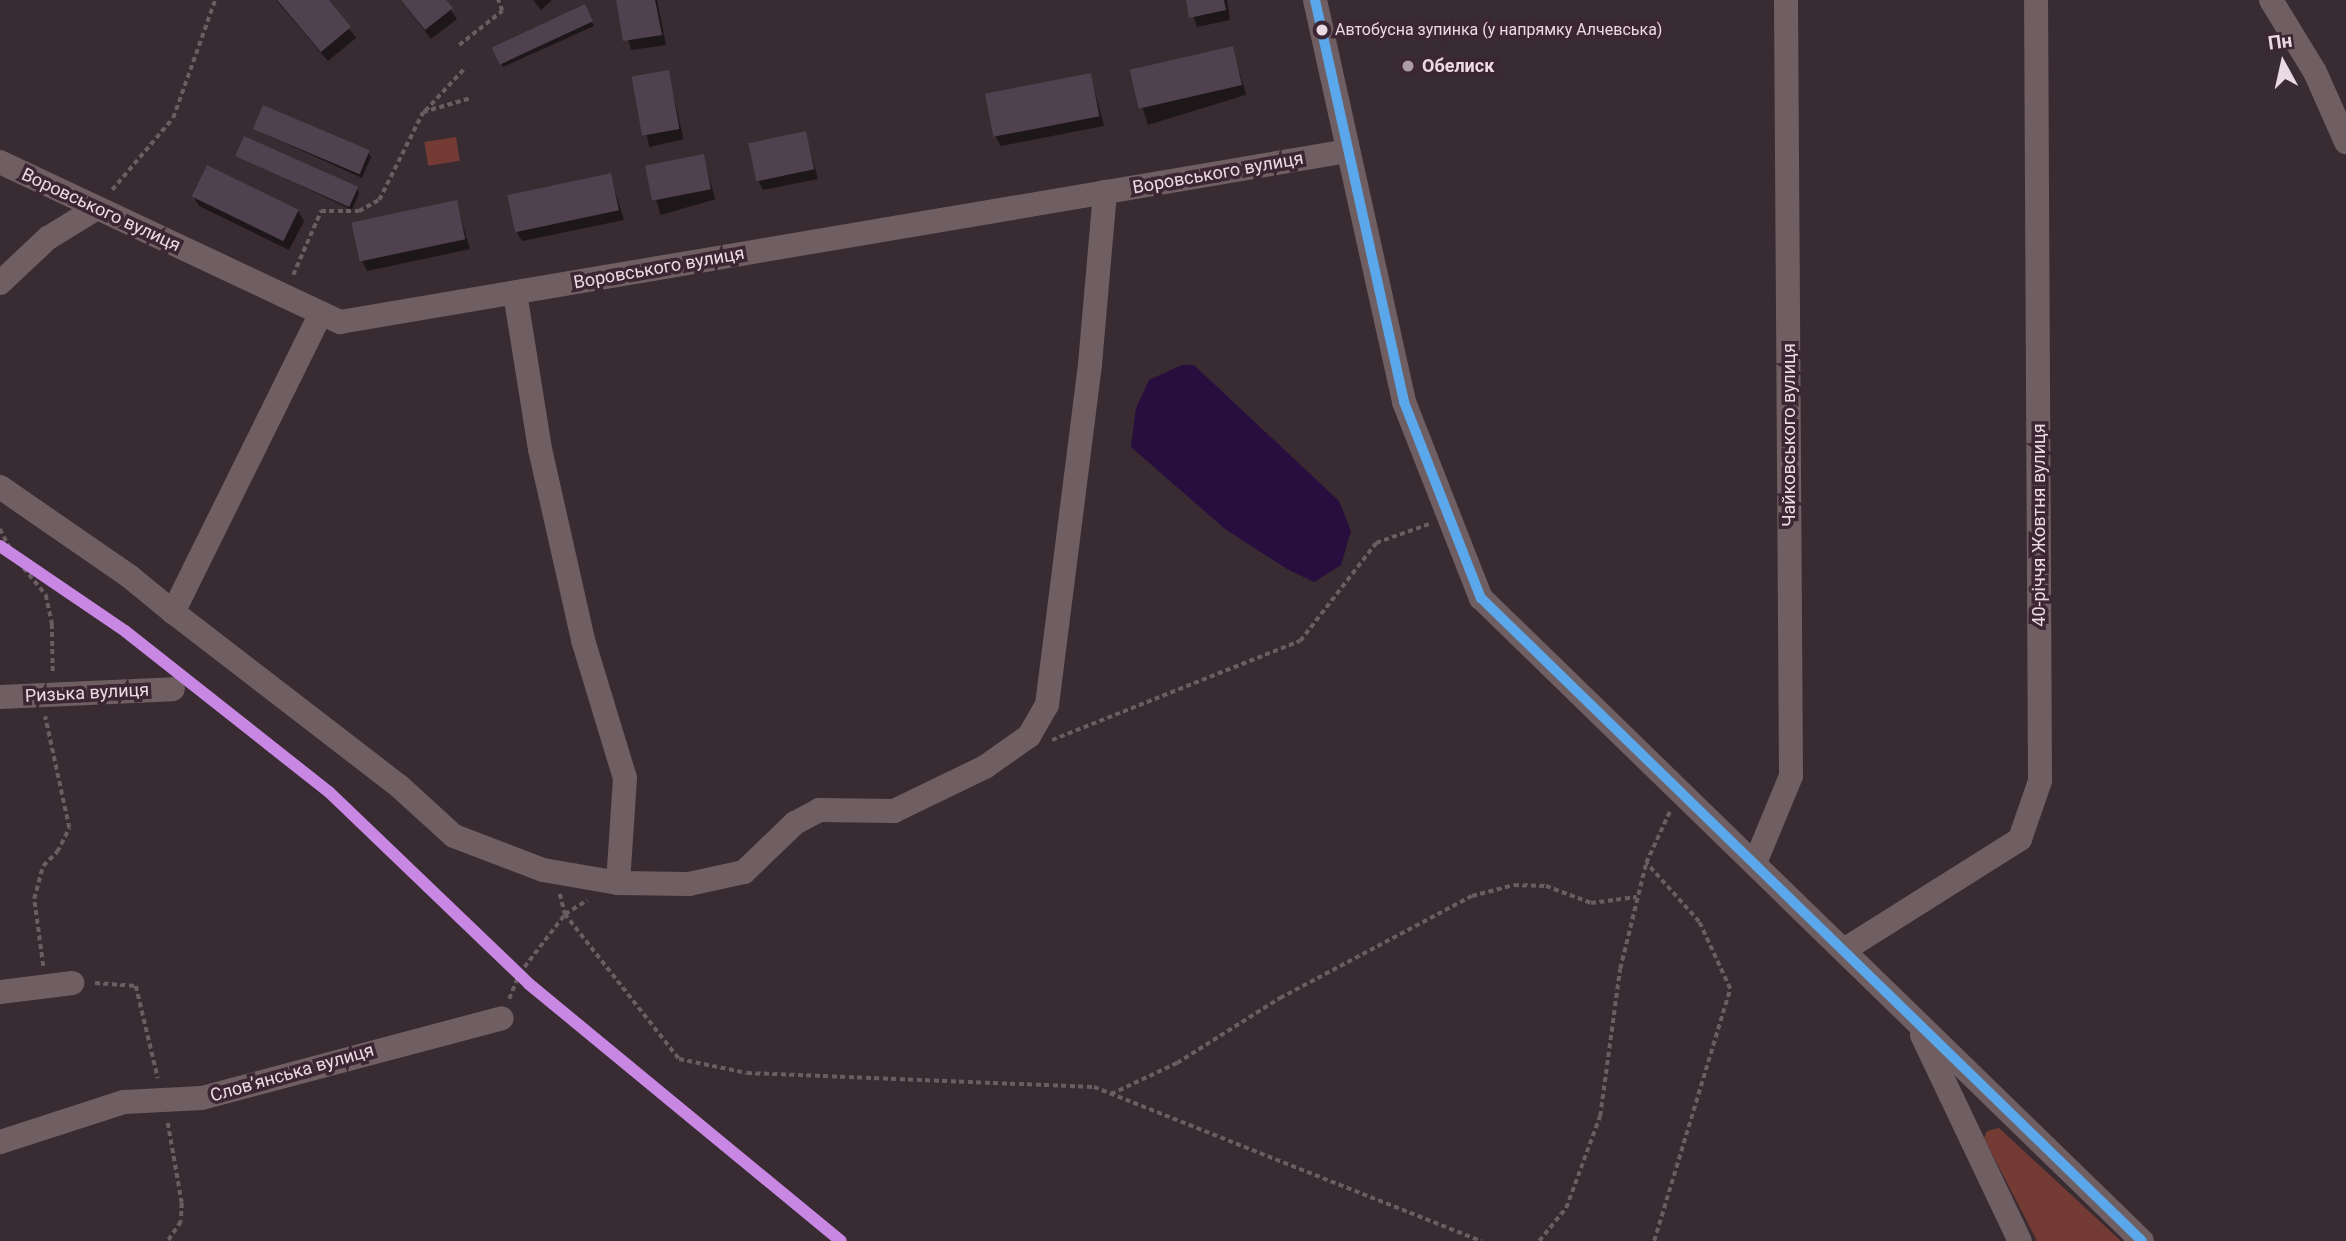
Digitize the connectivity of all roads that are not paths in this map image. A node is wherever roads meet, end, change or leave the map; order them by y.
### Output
1 (1315, 0) edge
2 (1786, 0) edge
3 (2036, 0) edge
4 (2271, 0) edge
5 (2346, 142) edge
6 (1348, 150) junction
7 (0, 162) edge
8 (1105, 192) junction
9 (97, 208) junction
10 (0, 283) edge
11 (515, 293) junction
12 (321, 313) junction
13 (0, 487) edge
14 (173, 612) junction
15 (173, 689) dead end
16 (0, 697) edge
17 (1755, 863) junction
18 (618, 883) junction
19 (1844, 950) junction
20 (72, 983) road end
21 (0, 992) edge
22 (502, 1018) dead end
23 (1914, 1018) junction
24 (0, 1142) edge
25 (2141, 1240) edge
26 (2020, 1241) edge

1 - 6 street
2 - 17 street, Чайковського вулиця
3 - 19 street, 40-річчя Жовтня вулиця
4 - 5 street
6 - 8 street, Воровського вулиця
6 - 17 street
7 - 9 street, Воровського вулиця
8 - 11 street, Воровського вулиця
8 - 18 street
9 - 10 street
9 - 12 street, Воровського вулиця
11 - 12 street, Воровського вулиця
11 - 18 street
12 - 14 street
13 - 14 street
14 - 18 street
15 - 16 street, Ризька вулиця
17 - 19 street
19 - 23 street
20 - 21 street
22 - 24 street, Слов’янська вулиця
23 - 25 street
23 - 26 street

